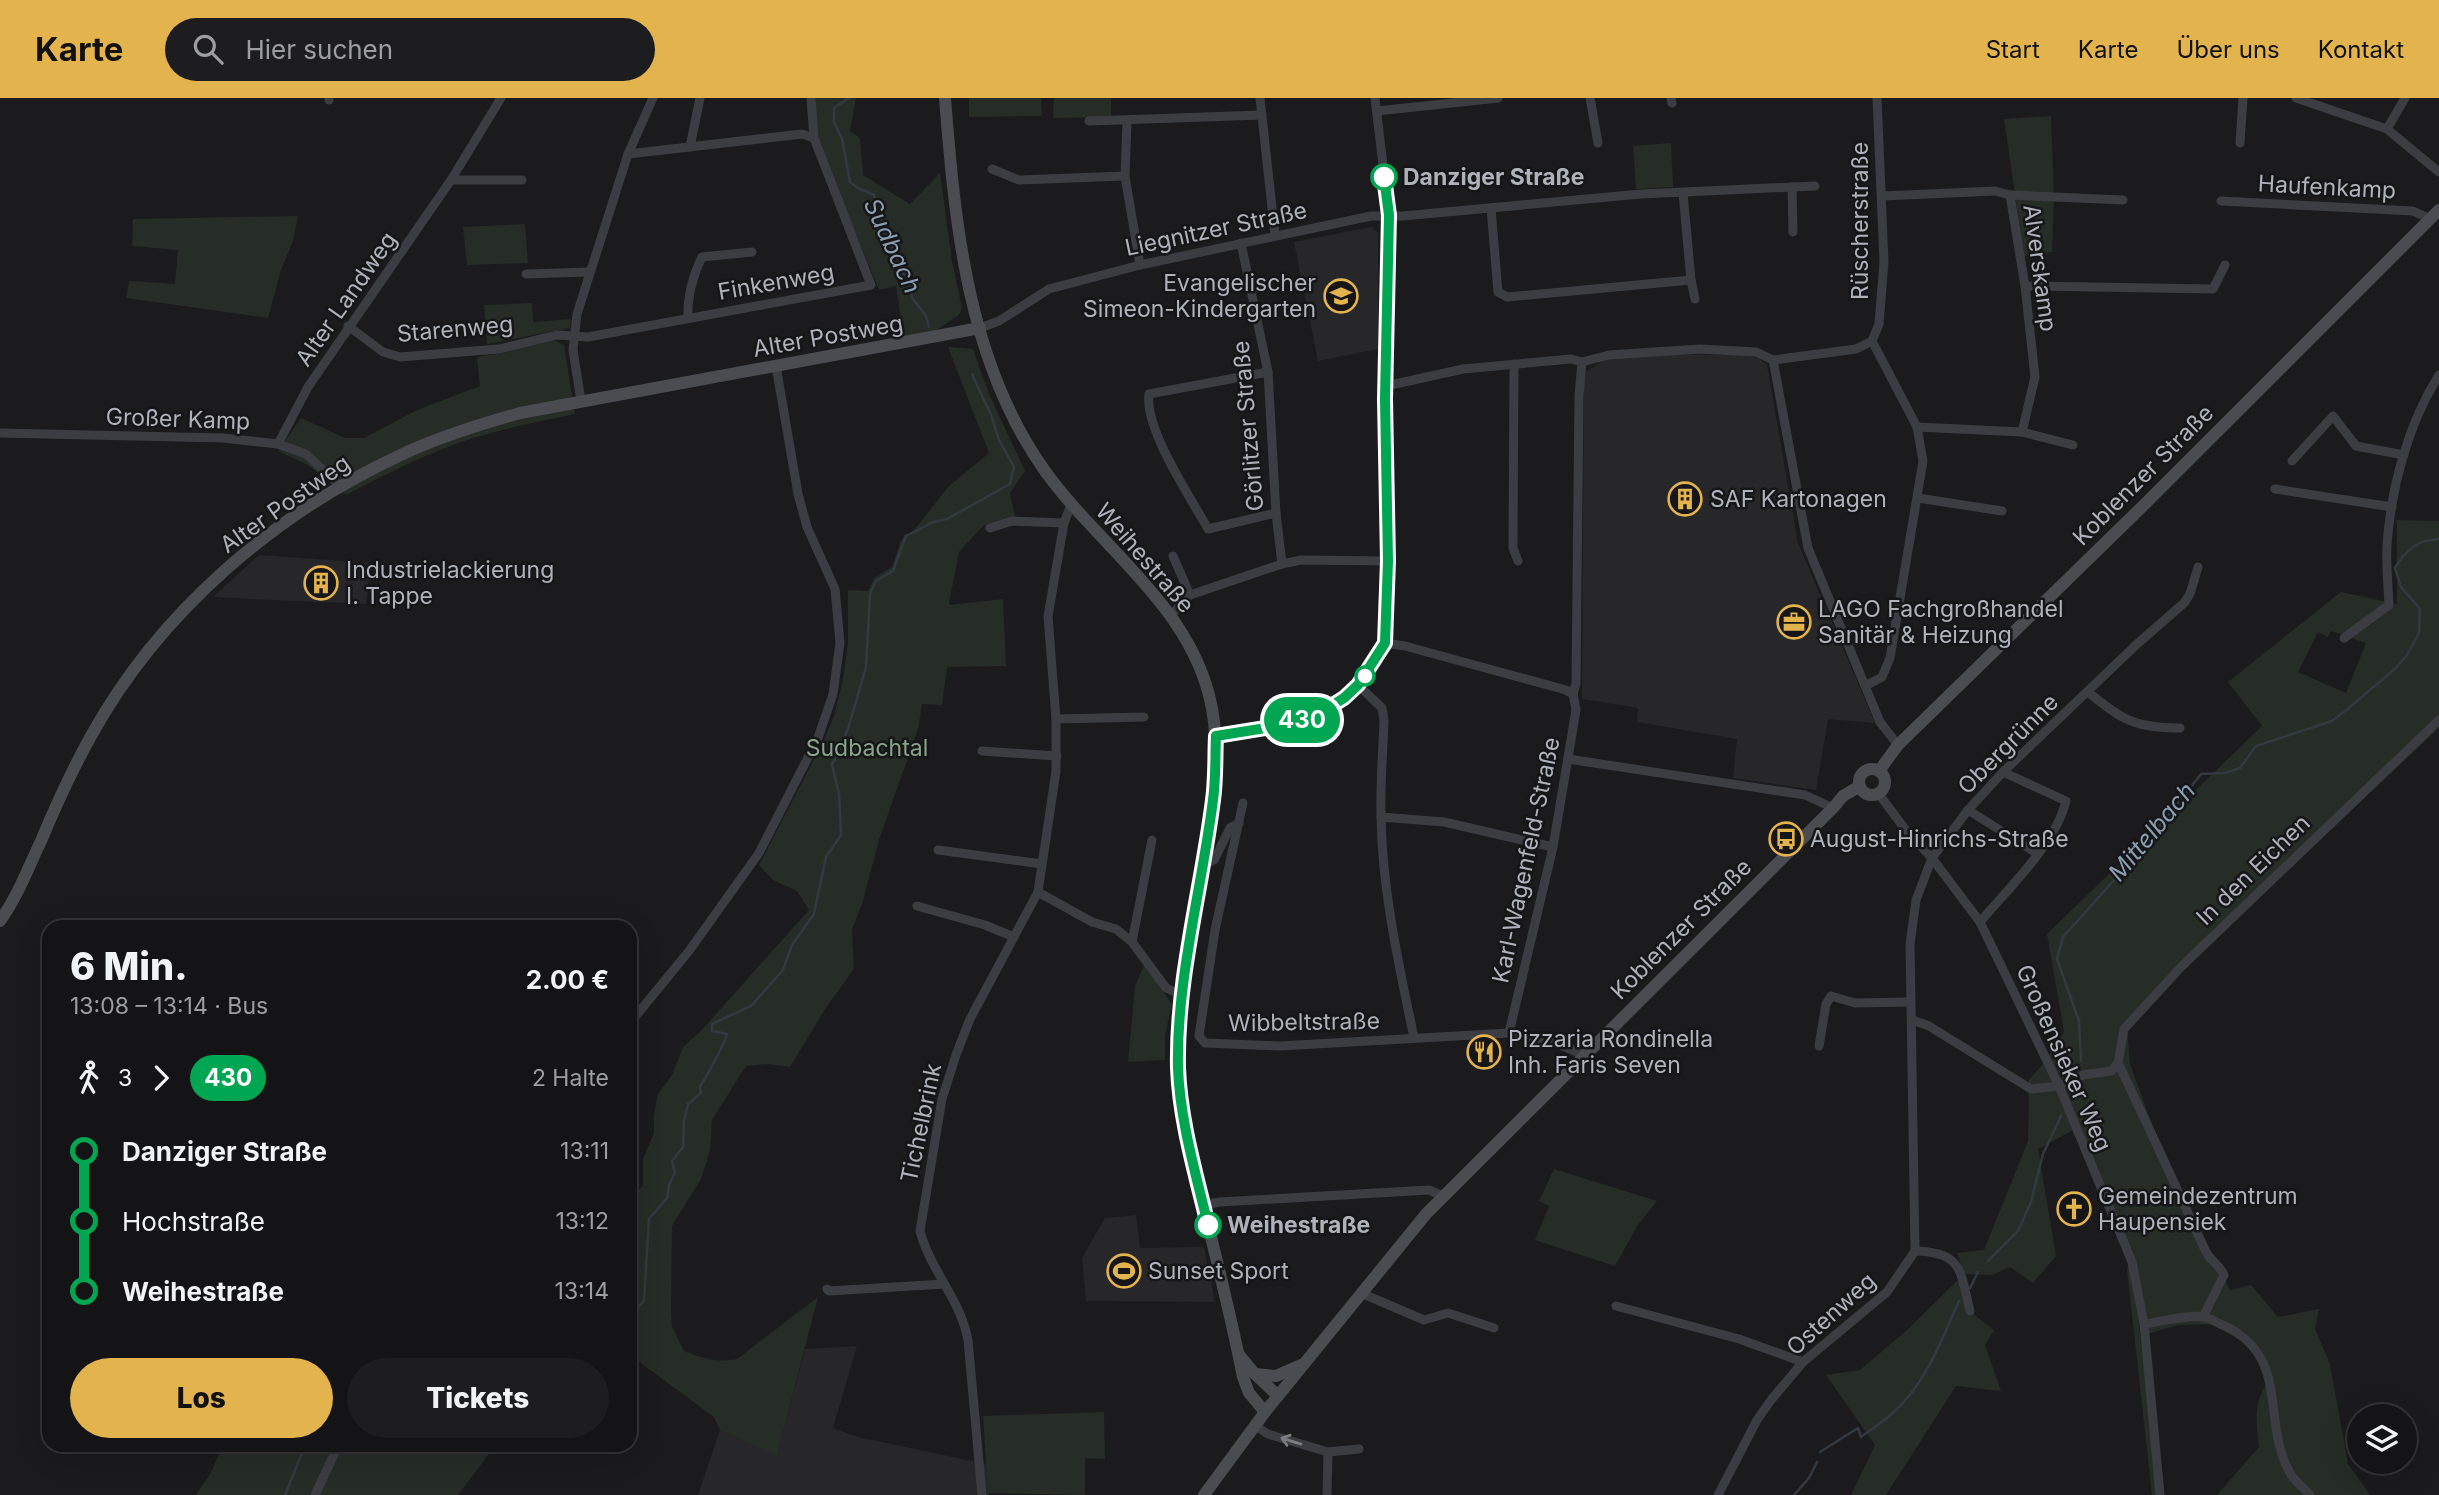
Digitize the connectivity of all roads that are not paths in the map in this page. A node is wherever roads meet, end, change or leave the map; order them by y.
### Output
1 (501, 98) edge
2 (653, 98) edge
3 (699, 98) edge
4 (811, 98) edge
5 (945, 98) edge
6 (1260, 98) edge
7 (1375, 98) edge
8 (1389, 98) edge
9 (1498, 98) edge
10 (1590, 98) edge
11 (1877, 98) edge
12 (2243, 98) edge
13 (2296, 98) edge
14 (2405, 98) edge
15 (1447, 101) edge
16 (1390, 109) junction
17 (1377, 111) junction
18 (1262, 115) junction
19 (1089, 121) dead end
20 (1127, 121) junction
21 (2387, 129) junction
22 (814, 138) junction
23 (1598, 143) dead end
24 (2240, 143) dead end
25 (690, 147) junction
26 (628, 154) junction
27 (992, 169) dead end
28 (2439, 172) edge
29 (1125, 176) junction
30 (451, 180) junction
31 (522, 180) dead end
32 (1815, 186) dead end
33 (1792, 187) junction
34 (1683, 192) junction
35 (2010, 195) junction
36 (1882, 196) junction
37 (2123, 200) dead end
38 (2221, 201) dead end
39 (1491, 208) junction
40 (2434, 214) edge
41 (1389, 215) junction
42 (1793, 232) dead end
43 (1275, 234) junction
44 (1241, 243) junction
45 (752, 252) dead end
46 (1140, 265) junction
47 (2225, 265) dead end
48 (589, 272) junction
49 (526, 274) dead end
50 (1690, 280) junction
51 (2025, 286) junction
52 (1695, 299) dead end
53 (688, 318) junction
54 (348, 326) junction
55 (980, 328) junction
56 (574, 336) junction
57 (1872, 341) junction
58 (1773, 360) junction
59 (1582, 362) junction
60 (1514, 365) junction
61 (776, 366) junction
62 (1268, 372) junction
63 (2439, 375) edge
64 (1386, 386) junction
65 (581, 401) junction
66 (1917, 427) junction
67 (2022, 432) junction
68 (0, 433) edge
69 (278, 444) junction
70 (2073, 445) dead end
71 (2404, 455) junction
72 (2291, 461) dead end
73 (340, 485) junction
74 (2275, 489) dead end
75 (1919, 498) junction
76 (1071, 505) junction
77 (2392, 507) junction
78 (2002, 511) dead end
79 (1276, 513) junction
80 (1065, 523) junction
81 (990, 528) dead end
82 (1173, 556) dead end
83 (1388, 561) junction
84 (1518, 561) dead end
85 (1282, 564) junction
86 (2198, 567) dead end
87 (1190, 595) junction
88 (1171, 615) junction
89 (2344, 638) dead end
90 (1385, 643) junction
91 (1358, 685) junction
92 (1865, 686) junction
93 (2088, 692) junction
94 (1573, 694) junction
95 (1144, 718) dead end
96 (1056, 719) junction
97 (2439, 720) edge
98 (2180, 728) dead end
99 (1216, 736) junction
100 (1898, 745) junction
101 (982, 751) dead end
102 (1057, 756) junction
103 (1568, 759) junction
104 (1879, 771) junction
105 (2003, 772) junction
106 (1867, 790) junction
107 (1243, 803) dead end
108 (1833, 808) junction
109 (1968, 810) junction
110 (1381, 817) junction
111 (1239, 823) junction
112 (1152, 839) dead end
113 (1553, 847) junction
114 (938, 850) dead end
115 (2038, 854) junction
116 (1932, 858) junction
117 (1042, 864) junction
118 (1203, 865) junction
119 (1038, 892) junction
120 (917, 906) dead end
121 (0, 921) edge
122 (1980, 922) junction
123 (1014, 937) junction
124 (1132, 942) junction
125 (1182, 995) junction
126 (1910, 1002) junction
127 (637, 1014) edge
128 (1912, 1020) junction
129 (1509, 1033) junction
130 (1414, 1038) junction
131 (1819, 1046) dead end
132 (1584, 1055) junction
133 (2118, 1063) junction
134 (2059, 1086) junction
135 (1443, 1196) junction
136 (1203, 1205) junction
137 (1915, 1251) junction
138 (944, 1284) junction
139 (827, 1289) dead end
140 (1361, 1293) junction
141 (1616, 1306) dead end
142 (1970, 1311) dead end
143 (2203, 1317) junction
144 (2144, 1324) junction
145 (1494, 1328) dead end
146 (1238, 1353) junction
147 (1803, 1362) junction
148 (1303, 1364) junction
149 (1254, 1373) junction
150 (1278, 1396) junction
151 (1265, 1412) junction
152 (1255, 1426) junction
153 (1359, 1449) dead end
154 (335, 1452) edge
155 (1328, 1452) junction
156 (1209, 1493) edge
157 (314, 1495) edge
158 (982, 1495) edge
159 (1327, 1495) edge
160 (1718, 1495) edge
161 (2160, 1495) edge
162 (2310, 1495) edge

1 - 30 street, Alter Landweg
2 - 26 street
3 - 25 street
4 - 22 street
5 - 55 street, Weihestraße
6 - 18 street
7 - 17 street
8 - 16 street
9 - 15 street
10 - 23 street
11 - 36 street, Rüscherstraße
12 - 24 street
13 - 21 street
14 - 21 street
15 - 16 street
16 - 17 street
17 - 41 street
18 - 20 street
18 - 43 street
19 - 20 street
20 - 29 street
21 - 28 street
22 - 25 street
22 - 53 street, Finkenweg
25 - 26 street
26 - 48 street
27 - 29 street
29 - 46 street
30 - 31 street
30 - 54 street, Alter Landweg
32 - 33 street, Liegnitzer Straße
33 - 34 street, Liegnitzer Straße
33 - 42 street
34 - 39 street, Liegnitzer Straße
34 - 50 street
35 - 36 street, Alverskamp
35 - 37 street
35 - 51 street, Alverskamp
36 - 57 street, Rüscherstraße
38 - 40 street, Haufenkamp
39 - 41 street, Liegnitzer Straße
39 - 50 street
40 - 100 street, Koblenzer Straße
41 - 43 street, Liegnitzer Straße
41 - 64 street
43 - 44 street, Liegnitzer Straße
44 - 46 street, Liegnitzer Straße
44 - 62 street, Görlitzer Straße
45 - 53 street, Finkenweg
46 - 55 street, Liegnitzer Straße
47 - 51 street
48 - 49 street
48 - 56 street
50 - 52 street
51 - 67 street, Alverskamp
53 - 56 street, Finkenweg
54 - 56 street, Starenweg
54 - 69 street, Alter Landweg
55 - 61 street, Alter Postweg
55 - 76 street, Weihestraße
56 - 65 street
57 - 58 street
57 - 66 street
58 - 59 street
58 - 92 street
59 - 60 street
59 - 94 street, Karl-Wagenfeld-Straße
60 - 64 street
60 - 84 street
61 - 65 street, Alter Postweg
61 - 127 street
62 - 79 street, Görlitzer Straße
62 - 79 street
63 - 71 street
64 - 83 street
65 - 73 street, Alter Postweg
66 - 67 street
66 - 75 street
67 - 70 street
68 - 69 street, Großer Kamp
69 - 73 street, Großer Kamp
71 - 72 street
71 - 77 street
73 - 121 street, Alter Postweg
74 - 77 street
75 - 78 street
75 - 92 street
76 - 80 street, Tichelbrink
76 - 88 street, Weihestraße
77 - 89 street
79 - 85 street, Görlitzer Straße
80 - 81 street
80 - 96 street, Tichelbrink
82 - 87 street
83 - 85 street
83 - 90 street
85 - 87 street
86 - 93 street, Obergrünne
87 - 88 street
88 - 99 street, Weihestraße
90 - 91 street
90 - 94 street
91 - 99 street
91 - 110 street
92 - 100 street
93 - 98 street, Obergrünne
93 - 105 street, Obergrünne
94 - 103 street, Karl-Wagenfeld-Straße
95 - 96 street
96 - 102 street, Tichelbrink
97 - 133 street, In den Eichen
99 - 118 street, Weihestraße
100 - 104 street, Koblenzer Straße
101 - 102 street
102 - 117 street, Tichelbrink
103 - 108 street
103 - 113 street, Karl-Wagenfeld-Straße
104 - 106 street
104 - 106 street, Koblenzer Straße
105 - 109 street, Obergrünne
105 - 115 street
106 - 108 street, Koblenzer Straße
106 - 116 street, Großensieker Weg
107 - 111 street, Wibbeltstraße
108 - 132 street, Koblenzer Straße
109 - 115 street
109 - 116 street, Obergrünne
110 - 113 street
110 - 130 street
111 - 118 street, Wibbeltstraße
111 - 130 street, Wibbeltstraße
112 - 124 street
113 - 129 street, Karl-Wagenfeld-Straße
114 - 117 street
115 - 122 street
116 - 122 street, Großensieker Weg
116 - 126 street
117 - 119 street, Tichelbrink
118 - 125 street, Weihestraße
119 - 123 street, Tichelbrink
119 - 124 street
120 - 123 street
122 - 134 street, Großensieker Weg
123 - 138 street, Tichelbrink
124 - 125 street
125 - 136 street, Weihestraße
126 - 128 street
126 - 131 street
128 - 134 street
128 - 137 street
129 - 130 street, Wibbeltstraße
129 - 132 street, Wibbeltstraße
132 - 135 street, Koblenzer Straße
133 - 134 street
133 - 143 street
134 - 144 street, Großensieker Weg
135 - 136 street
135 - 140 street, Koblenzer Straße
136 - 146 street, Weihestraße
137 - 142 street
137 - 147 street, Ostenweg
138 - 139 street
138 - 158 street, Tichelbrink
140 - 145 street
140 - 148 street, Koblenzer Straße
141 - 147 street
143 - 144 street
143 - 162 street
144 - 161 street, Großensieker Weg
146 - 149 street, Weihestraße
146 - 151 street, Weihestraße
147 - 160 street, Ostenweg
148 - 149 street
148 - 150 street, Koblenzer Straße
149 - 150 street, Weihestraße
150 - 151 street, Koblenzer Straße
151 - 152 street, Koblenzer Straße
155 -> 152 street
152 - 156 street, Koblenzer Straße
153 - 155 street
154 - 157 street
155 - 159 street

